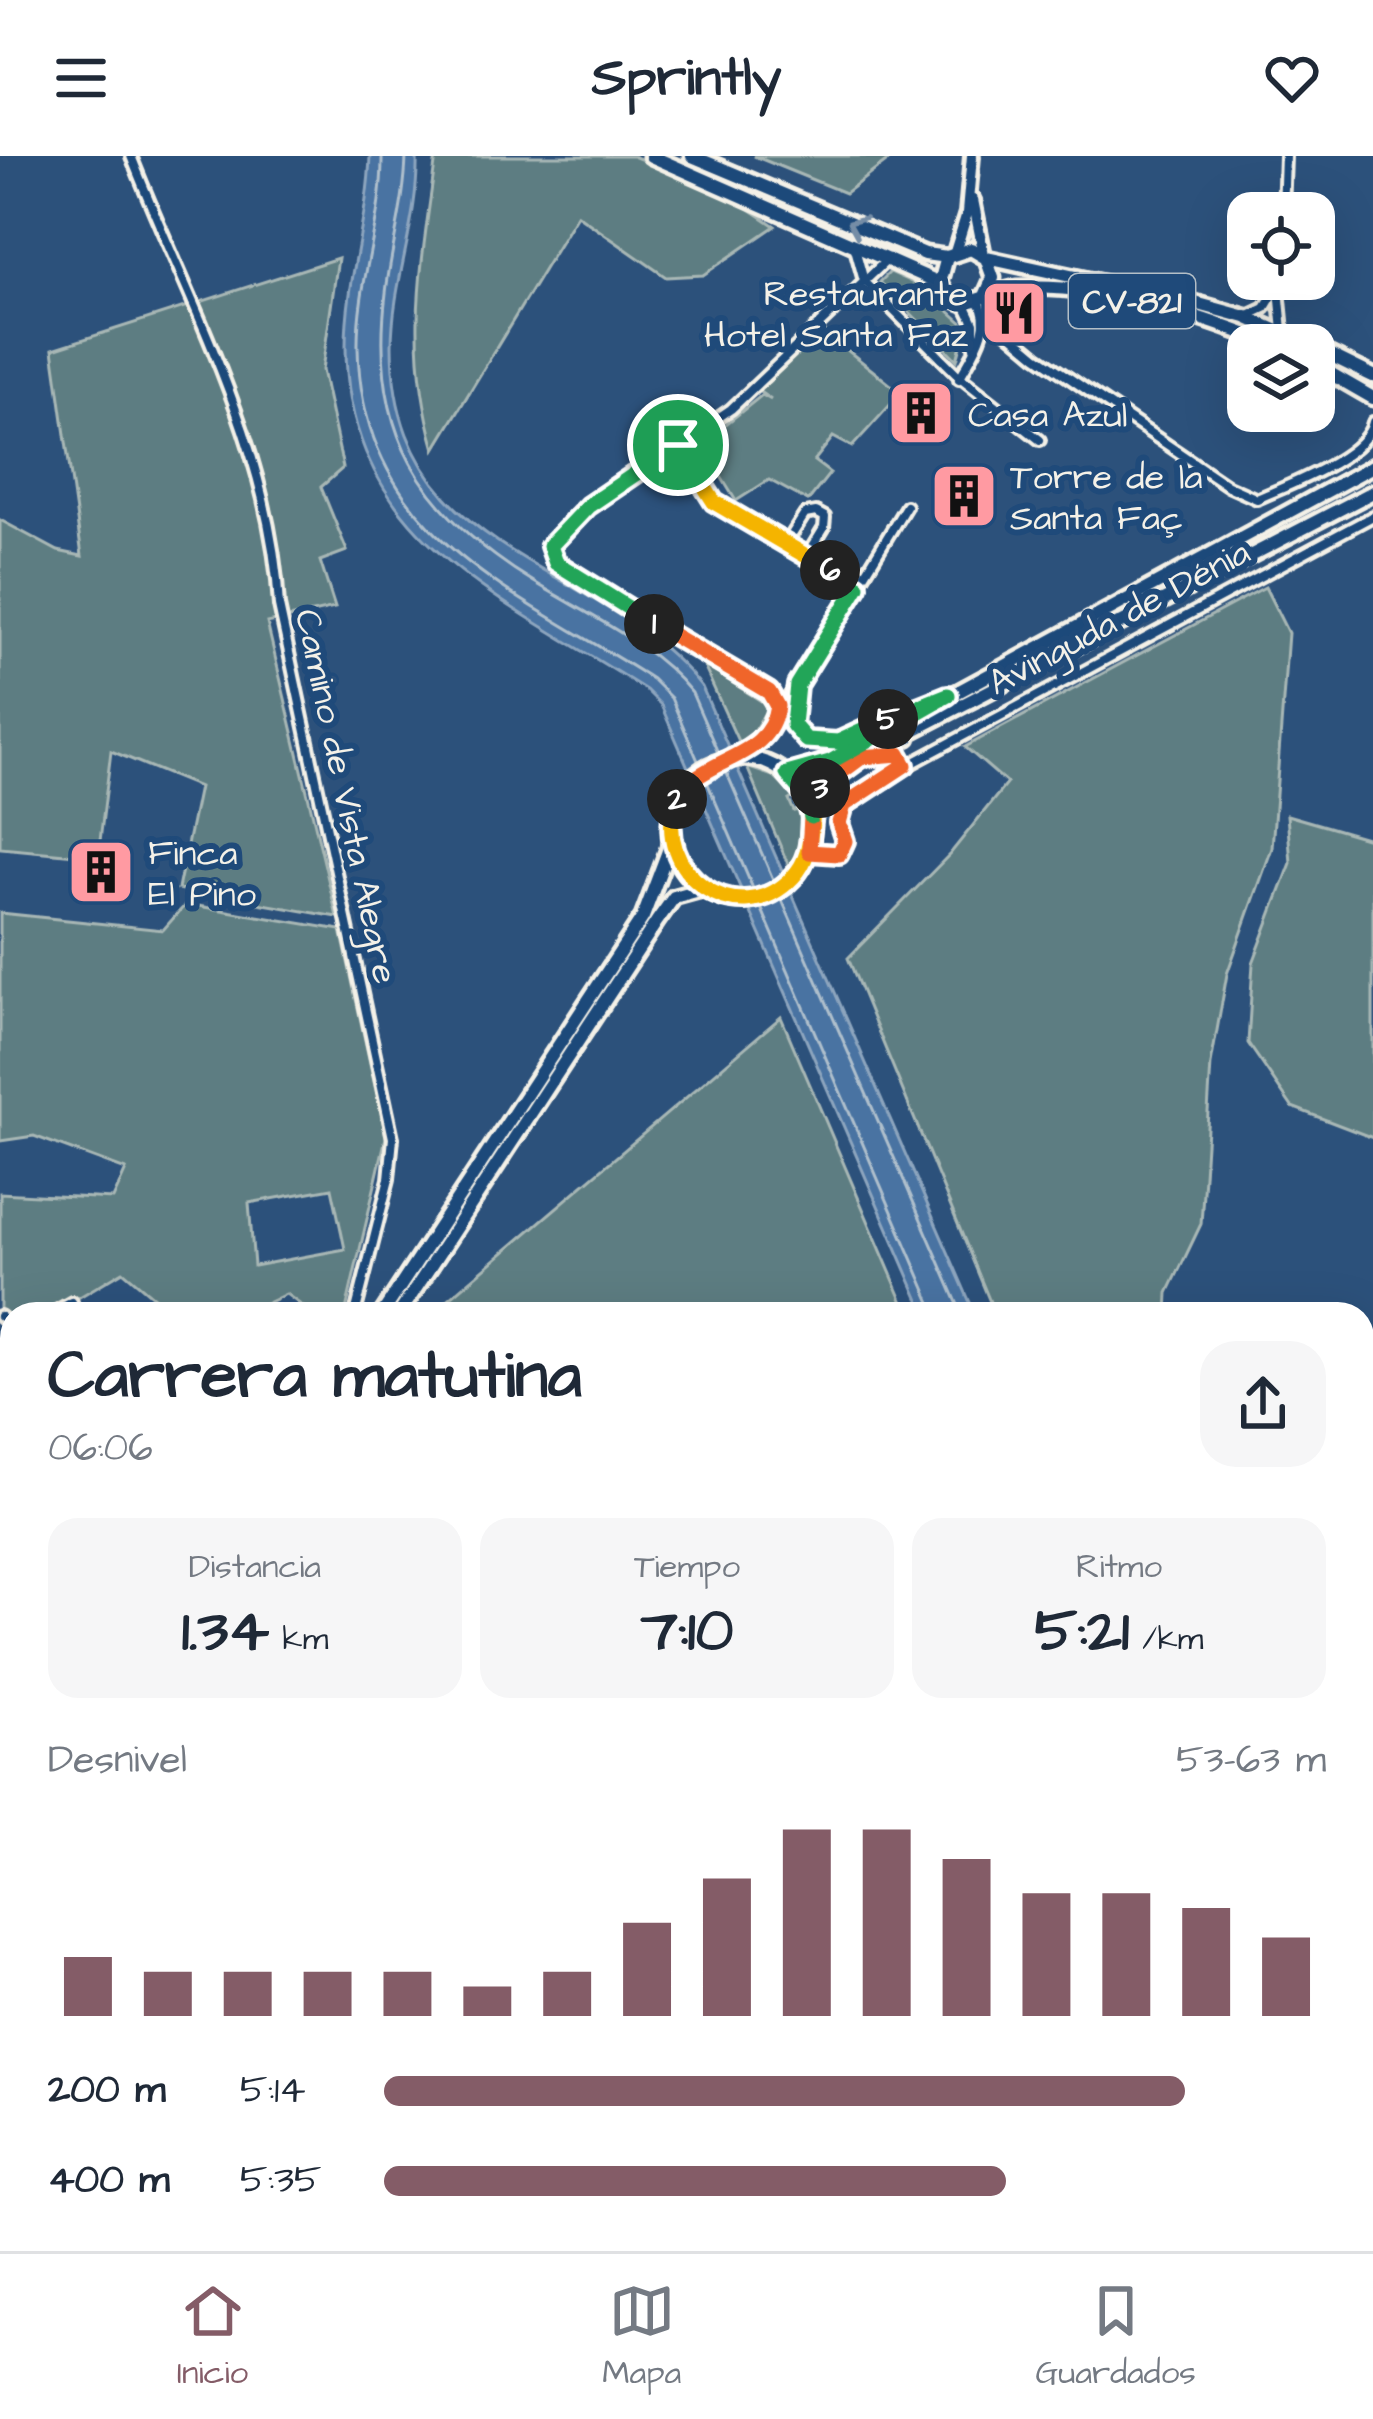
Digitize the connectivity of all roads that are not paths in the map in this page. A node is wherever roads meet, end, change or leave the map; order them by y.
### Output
1 (131, 156) edge
2 (651, 156) edge
3 (692, 156) edge
4 (971, 156) edge
5 (1285, 156) edge
6 (971, 173) junction
7 (1284, 192) edge
8 (853, 242) junction
9 (951, 255) junction
10 (985, 257) junction
11 (890, 258) junction
12 (864, 281) junction
13 (940, 283) junction
14 (976, 300) junction
15 (1269, 300) edge
16 (987, 314) junction
17 (1246, 317) junction
18 (1263, 324) edge
19 (1227, 327) edge
20 (974, 348) junction
21 (1335, 357) edge
22 (1335, 376) edge
23 (1373, 376) edge
24 (959, 379) junction
25 (1367, 394) edge
26 (1373, 410) edge
27 (1373, 422) edge
28 (1040, 440) dead end
29 (678, 445) junction
30 (1373, 466) edge
31 (1373, 492) edge
32 (906, 506) dead end
33 (1373, 516) edge
34 (786, 544) junction
35 (807, 556) junction
36 (858, 586) junction
37 (797, 685) junction
38 (769, 692) junction
39 (948, 695) junction
40 (777, 713) junction
41 (938, 715) junction
42 (899, 754) junction
43 (862, 757) junction
44 (741, 758) junction
45 (905, 765) junction
46 (787, 774) junction
47 (811, 814) junction
48 (671, 843) junction
49 (809, 852) junction
50 (703, 889) junction
51 (359, 1302) edge
52 (390, 1302) edge
53 (407, 1302) edge

1 - 51 street, Camino de Vista Alegre
2 - 8 main road
9 -> 3 main road, CV-821
4 - 6 street
5 - 7 street
6 - 9 street
6 - 10 street
8 - 11 main road
8 - 12 street
9 - 10 main road, CV-821
9 - 13 main road
10 - 14 main road
10 - 17 main road, CV-821
11 - 12 street
11 - 13 main road
12 - 24 street
12 - 29 street
13 - 14 main road
14 - 16 street
14 - 19 main road, CV-821
14 - 20 street
15 - 17 street
16 - 20 street
16 - 27 street
17 - 18 main road, CV-821
20 - 24 street
21 - 23 main road, CV-821
22 - 25 main road
24 - 28 street
25 - 26 street
29 - 34 street
29 - 38 street
30 - 39 main road, Avinguda de Dénia
31 - 41 main road, Avinguda de Dénia
32 - 36 street
33 - 45 street, Avinguda de Dénia
34 - 35 street
34 - 35 street
35 - 36 street
36 - 37 street
37 - 38 street
37 - 39 street
37 - 40 street
38 - 40 street
39 - 46 main road, Avinguda de Dénia
40 - 44 street
41 - 42 street
41 - 43 main road, Avinguda de Dénia
42 - 43 street
42 - 45 street
43 - 47 main road, Avinguda de Dénia
44 - 46 main road
44 - 48 main road
45 - 49 street, Avinguda de Dénia
46 - 47 main road
47 - 49 main road
48 - 50 main road
48 - 52 main road
49 - 50 main road
50 - 53 main road

